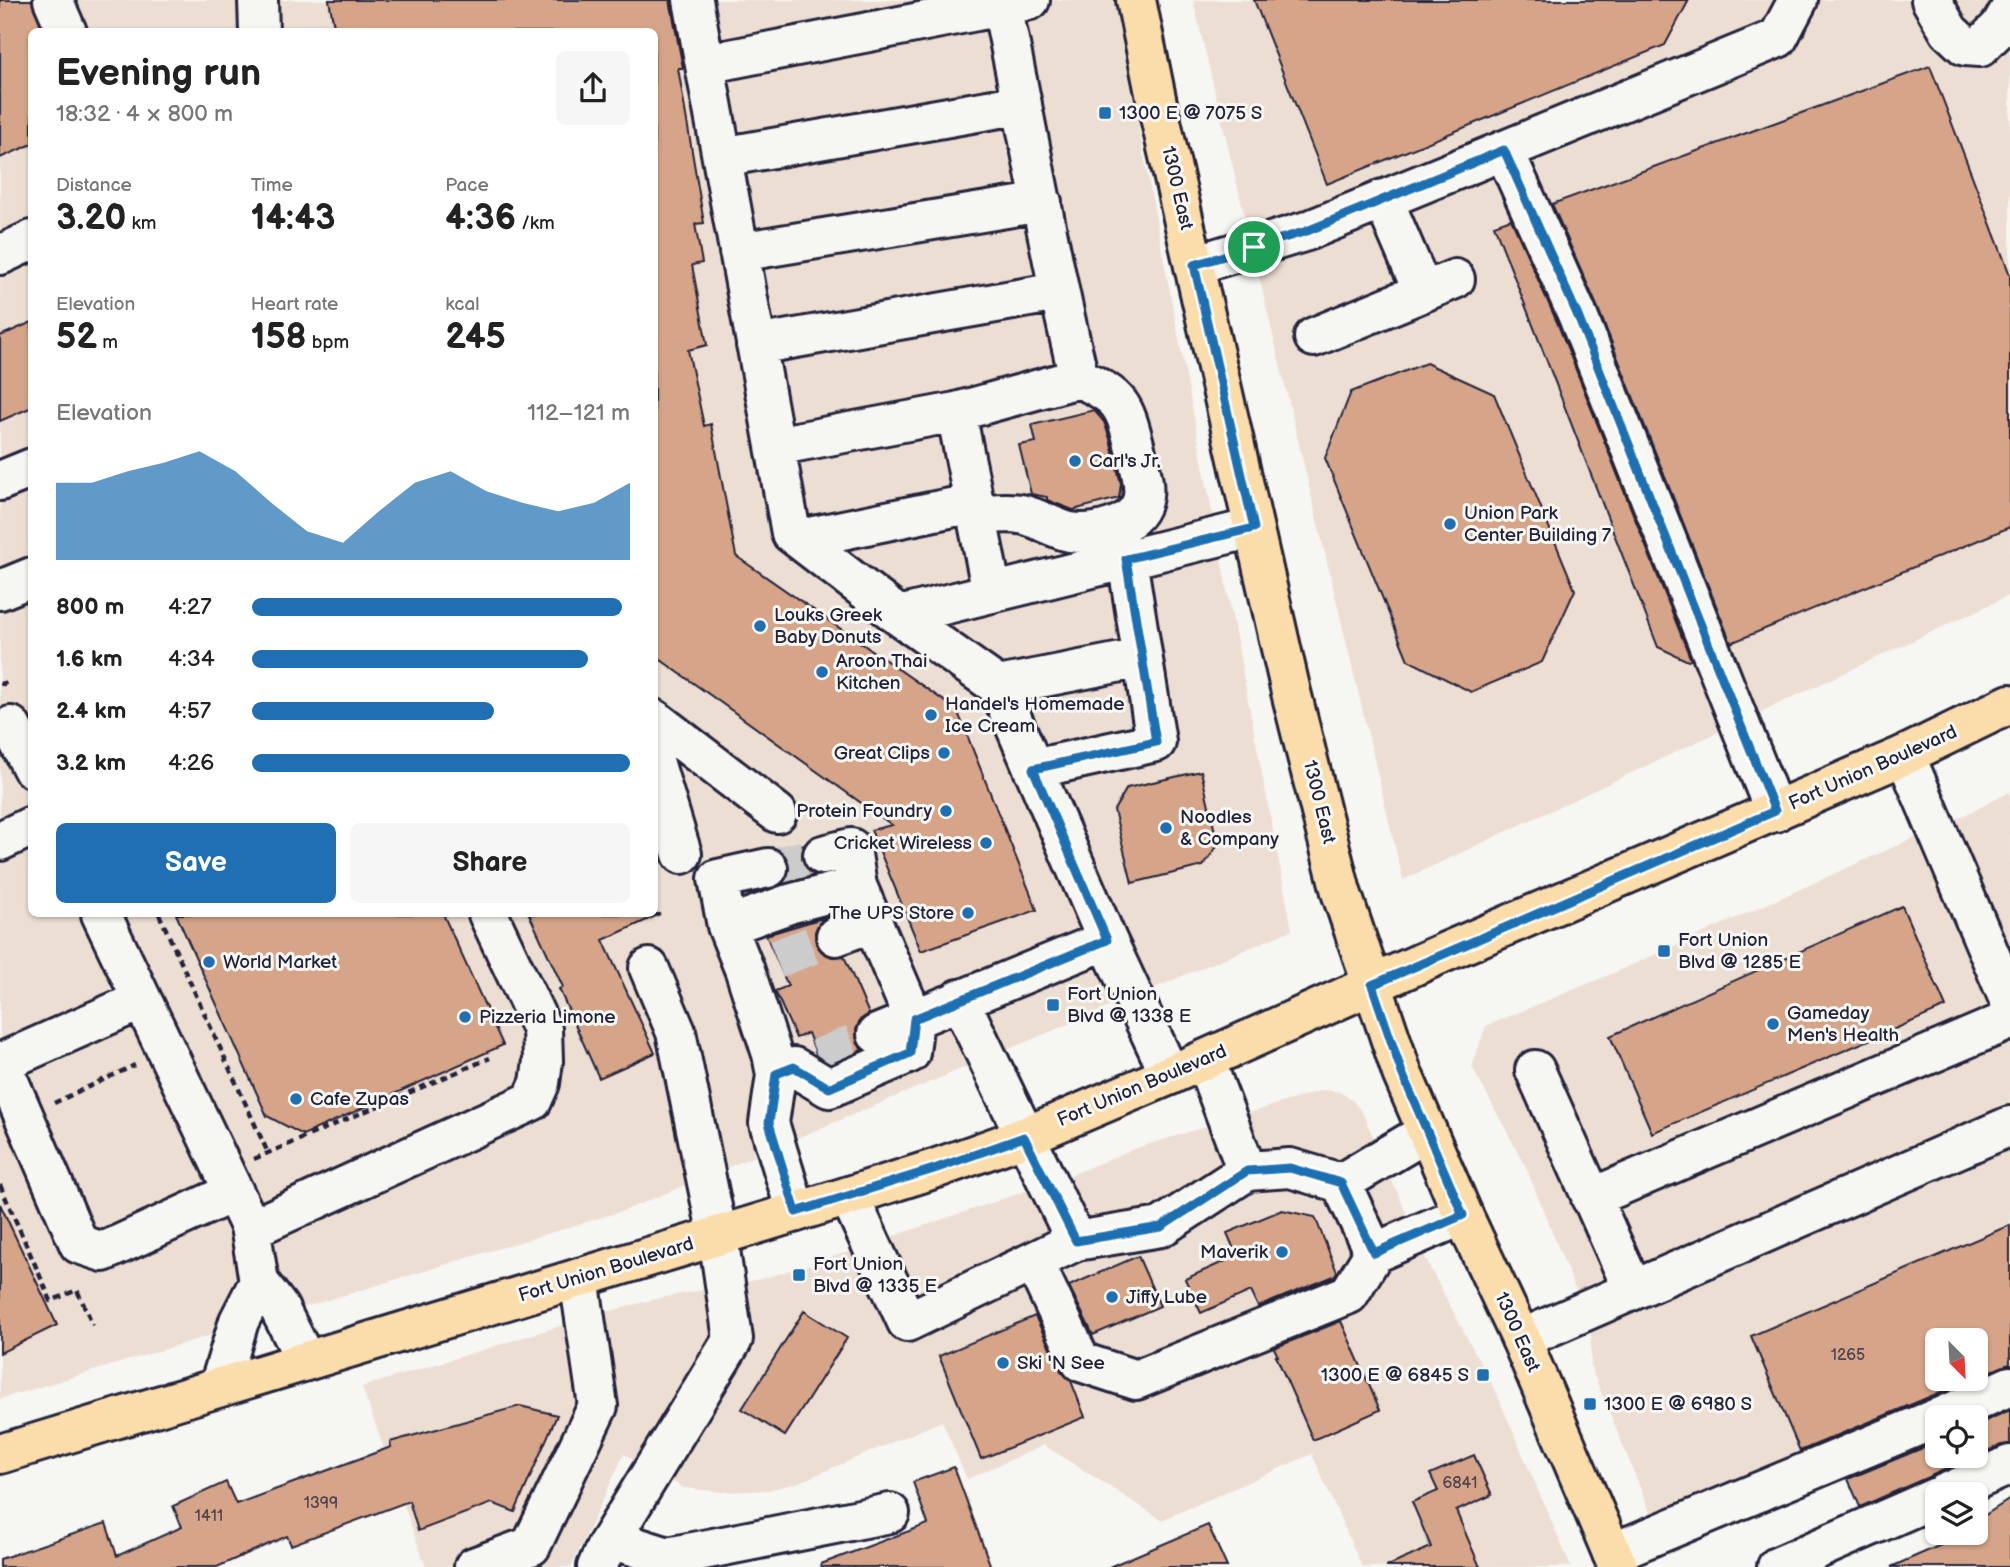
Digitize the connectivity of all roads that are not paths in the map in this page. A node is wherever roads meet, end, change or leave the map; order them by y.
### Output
1 (53, 0) edge
2 (258, 0) edge
3 (694, 0) edge
4 (1136, 0) edge
5 (1798, 0) edge
6 (1931, 0) edge
7 (1011, 2) edge
8 (2010, 10) edge
9 (65, 28) edge
10 (259, 28) edge
11 (705, 64) junction
12 (1023, 104) junction
13 (1504, 150) junction
14 (722, 157) junction
15 (1384, 200) junction
16 (1042, 202) junction
17 (28, 242) edge
18 (739, 251) junction
19 (0, 255) edge
20 (1194, 265) junction
21 (1058, 292) junction
22 (1314, 337) dead end
23 (757, 345) junction
24 (1079, 379) junction
25 (956, 412) junction
26 (775, 446) junction
27 (28, 470) edge
28 (0, 481) edge
29 (975, 509) junction
30 (1254, 528) junction
31 (799, 539) junction
32 (1126, 559) junction
33 (28, 579) edge
34 (0, 590) edge
35 (992, 593) junction
36 (899, 616) junction
37 (1142, 658) junction
38 (998, 686) junction
39 (2010, 704) edge
40 (658, 722) edge
41 (14, 725) edge
42 (1905, 755) junction
43 (28, 758) edge
44 (1033, 769) junction
45 (658, 773) edge
46 (1775, 811) junction
47 (777, 813) dead end
48 (28, 828) edge
49 (0, 841) edge
50 (682, 854) dead end
51 (822, 855) tunnel mouth
52 (768, 868) tunnel mouth
53 (857, 886) junction
54 (102, 917) edge
55 (489, 917) edge
56 (873, 922) junction
57 (727, 926) junction
58 (836, 936) tunnel mouth
59 (1107, 940) junction
60 (649, 968) dead end
61 (1372, 985) junction
62 (959, 999) junction
63 (142, 1000) junction
64 (2010, 1002) edge
65 (914, 1019) junction
66 (2010, 1020) edge
67 (877, 1034) tunnel mouth
68 (1205, 1060) junction
69 (0, 1063) edge
70 (796, 1067) junction
71 (1535, 1070) dead end
72 (1170, 1075) junction
73 (2010, 1126) edge
74 (1427, 1132) junction
75 (1024, 1137) junction
76 (1247, 1171) junction
77 (245, 1181) junction
78 (1341, 1183) junction
79 (849, 1196) junction
80 (1591, 1198) junction
81 (796, 1212) junction
82 (1463, 1215) junction
83 (251, 1229) junction
84 (718, 1236) junction
85 (1076, 1241) junction
86 (1374, 1253) junction
87 (1034, 1262) junction
88 (579, 1278) junction
89 (260, 1282) junction
90 (1633, 1290) junction
91 (1521, 1339) junction
92 (306, 1361) junction
93 (2010, 1386) edge
94 (219, 1387) junction
95 (1967, 1405) edge
96 (1925, 1424) edge
97 (0, 1454) edge
98 (2010, 1465) edge
99 (1971, 1482) edge
100 (1925, 1502) edge
101 (890, 1513) dead end
102 (604, 1553) edge
103 (1615, 1560) edge
104 (474, 1567) edge
105 (1777, 1567) edge

1 - 9 lane
2 - 10 lane
3 - 11 lane
4 - 20 main road, 1300 East
5 - 13 lane
6 - 8 lane
7 - 11 lane
7 - 12 lane
11 - 14 lane
12 - 14 lane
12 - 16 lane
13 - 15 lane
13 - 46 lane
14 - 18 lane
15 - 20 lane
15 - 22 lane
16 - 18 lane
16 - 21 lane
17 - 19 lane
18 - 23 lane
20 - 30 main road, 1300 East
21 - 23 lane
21 - 24 lane
23 - 26 lane
24 - 25 lane
24 - 29 lane
25 - 26 lane
25 - 29 lane
26 - 31 lane
27 - 28 lane
29 - 31 lane
29 - 35 lane
30 - 32 lane
30 - 61 main road, 1300 East
31 - 36 lane
32 - 35 lane
32 - 37 lane
33 - 34 lane
35 - 36 lane
36 - 38 lane
37 - 38 lane
37 - 44 lane
38 - 44 lane
39 - 42 main road, Fort Union Boulevard
40 - 47 lane
41 - 43 lane
42 - 46 main road, Fort Union Boulevard
42 - 64 lane
44 - 59 lane
45 - 50 lane
46 - 61 main road, Fort Union Boulevard
48 - 49 lane
51 - 53 lane
52 - 57 lane
53 - 56 lane
53 - 57 lane
54 - 63 lane
55 - 83 lane
56 - 58 lane
56 - 65 lane
57 - 70 lane
59 - 62 lane
59 - 72 lane
60 - 84 lane
61 - 68 main road, Fort Union Boulevard
61 - 74 main road, 1300 East
62 - 65 lane
62 - 75 lane
63 - 69 lane
63 - 77 lane
65 - 67 lane
65 - 70 lane
66 - 80 lane
68 - 72 main road, Fort Union Boulevard
68 - 76 lane
69 - 77 lane
70 - 81 lane
71 - 80 lane
72 - 75 main road, Fort Union Boulevard
73 - 90 lane
74 - 78 lane
74 - 82 main road, 1300 East
75 - 79 main road, Fort Union Boulevard
75 - 85 lane
76 - 78 lane
76 - 85 lane
77 - 83 lane
78 - 86 lane
79 - 81 main road, Fort Union Boulevard
79 - 87 lane
80 - 90 lane
81 - 84 main road, Fort Union Boulevard
82 - 86 lane
82 - 91 main road, 1300 East
83 - 89 lane
84 - 88 main road, Fort Union Boulevard
84 - 102 lane
85 - 87 lane
86 - 87 lane
88 - 92 main road, Fort Union Boulevard
88 - 104 lane
89 - 92 lane
89 - 94 lane
90 - 91 lane
91 - 103 main road, 1300 East
92 - 94 main road, Fort Union Boulevard
93 - 95 lane
94 - 97 main road, Fort Union Boulevard
96 - 103 lane
98 - 99 lane
100 - 105 lane
101 - 102 lane

